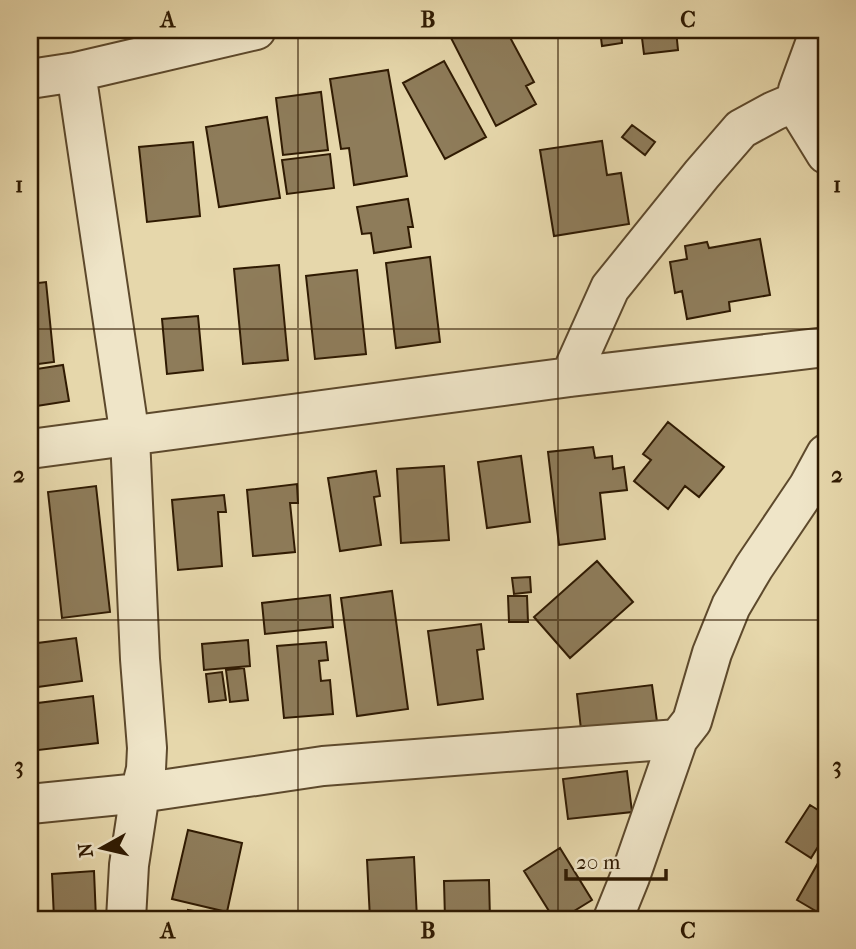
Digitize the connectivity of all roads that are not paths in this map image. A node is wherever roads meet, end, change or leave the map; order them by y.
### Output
1 (256, 30) edge
2 (820, 30) edge
3 (76, 72) junction
4 (30, 79) edge
5 (800, 100) junction
6 (826, 154) edge
7 (826, 347) edge
8 (570, 377) junction
9 (130, 437) junction
10 (30, 449) edge
11 (826, 454) edge
12 (678, 739) junction
13 (140, 793) junction
14 (30, 804) edge
15 (126, 919) edge
16 (613, 919) edge

1 - 3 street
2 - 5 street
3 - 4 street
3 - 9 street
5 - 6 street
5 - 8 street
7 - 8 street
8 - 9 street
9 - 10 street
9 - 13 street
11 - 12 street
12 - 13 street
12 - 16 street
13 - 14 street
13 - 15 street

